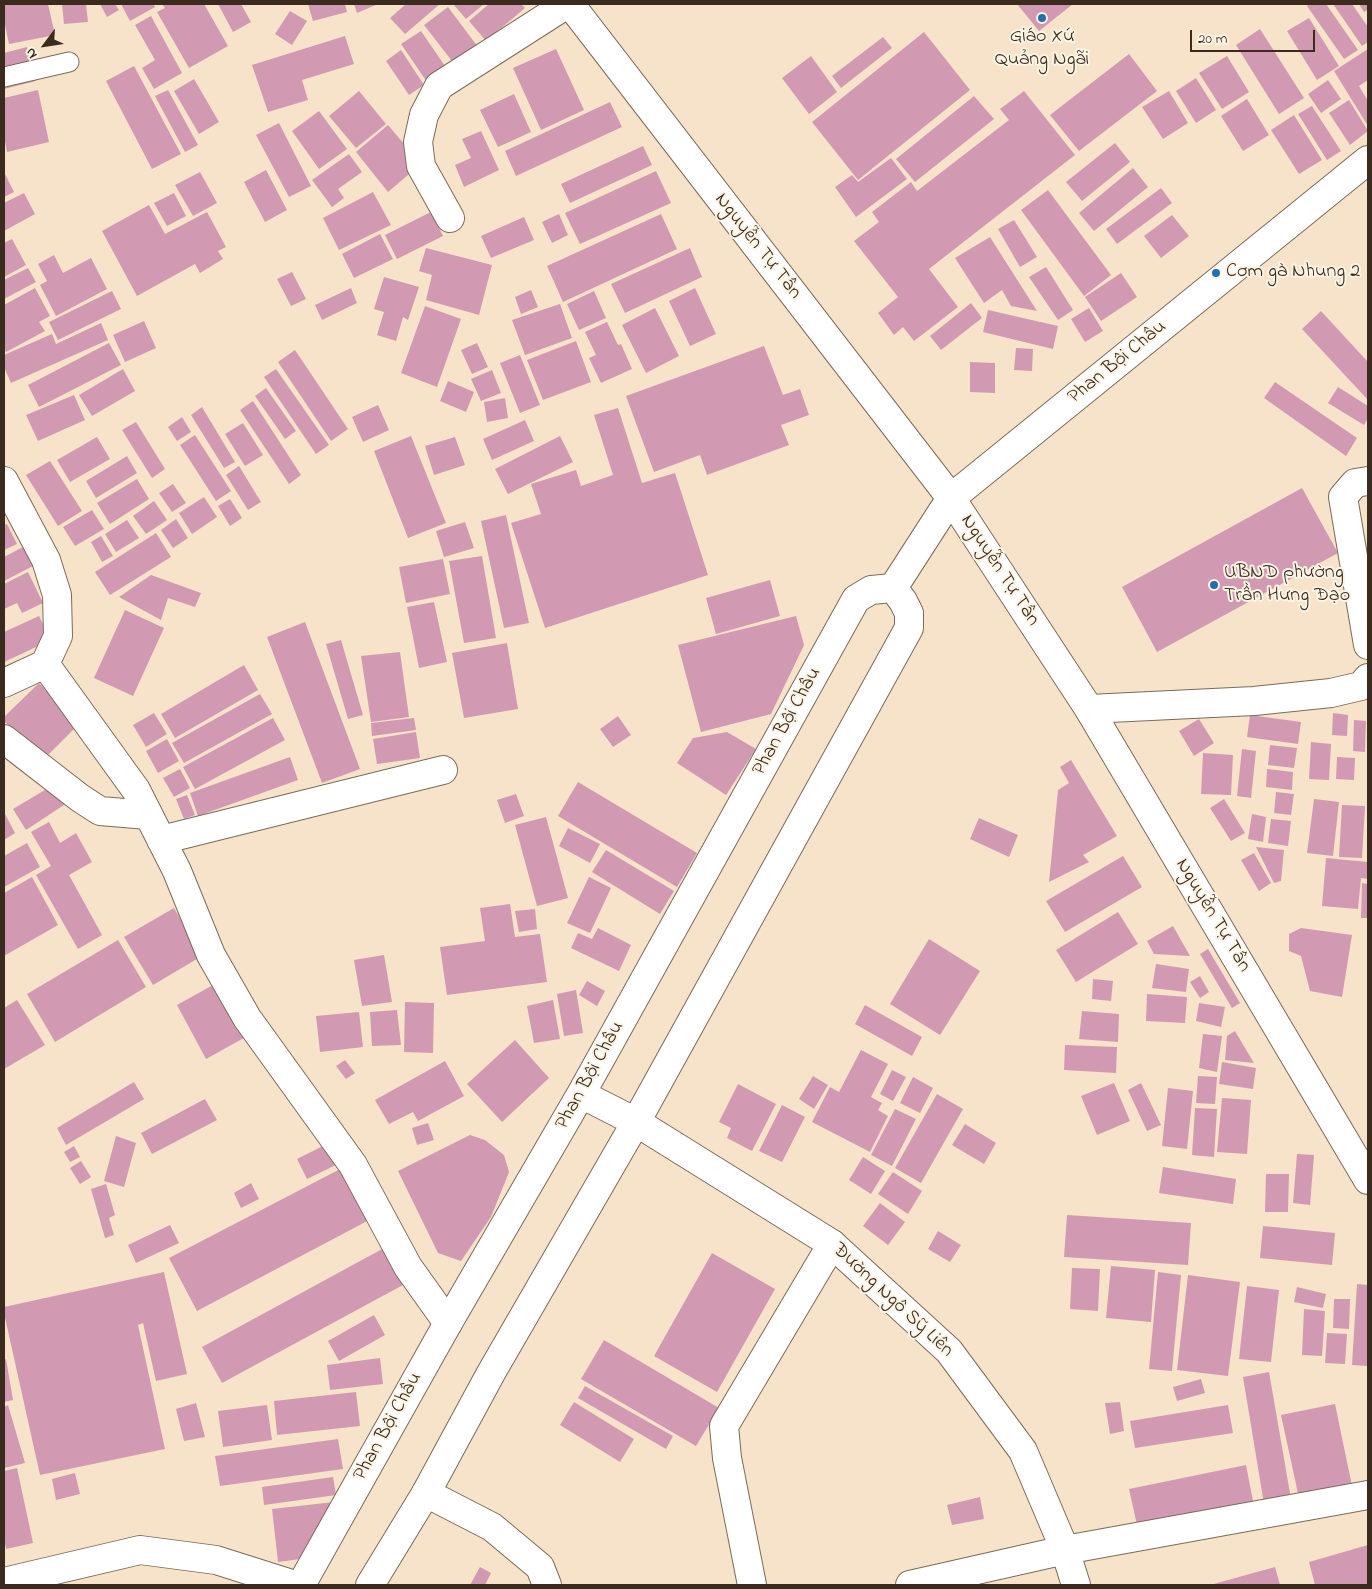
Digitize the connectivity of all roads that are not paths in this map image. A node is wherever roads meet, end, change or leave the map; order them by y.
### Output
1 (569, 4) edge
2 (69, 62) dead end
3 (4, 77) edge
4 (1368, 160) edge
5 (450, 218) dead end
6 (4, 480) edge
7 (1362, 482) edge
8 (950, 498) junction
9 (893, 588) junction
10 (1368, 645) edge
11 (45, 664) junction
12 (1368, 678) edge
13 (4, 684) edge
14 (1089, 709) junction
15 (4, 739) edge
16 (443, 770) dead end
17 (148, 815) junction
18 (161, 840) junction
19 (581, 1094) junction
20 (636, 1122) junction
21 (1368, 1180) edge
22 (832, 1244) junction
23 (448, 1323) junction
24 (426, 1493) junction
25 (1368, 1495) edge
26 (1065, 1550) junction
27 (4, 1582) edge
28 (295, 1585) edge
29 (301, 1585) edge
30 (370, 1585) edge
31 (547, 1585) edge
32 (752, 1585) edge
33 (910, 1585) edge
34 (1076, 1585) edge

1 - 5 street
1 - 8 street, Nguyễn Tự Tân
2 - 3 lane
4 - 8 street, Phan Bội Châu
6 - 11 street
7 - 10 street
8 - 9 street, Phan Bội Châu
8 - 14 street, Nguyễn Tự Tân
9 - 19 street, Phan Bội Châu
9 - 20 street
11 - 13 street
11 - 17 street
12 - 14 street
14 - 21 street, Nguyễn Tự Tân
15 - 17 street
16 - 18 street
17 - 18 street
18 - 23 street
19 - 20 street, Đường Ngô Sỹ Liên
19 - 23 street, Phan Bội Châu
20 - 22 street, Đường Ngô Sỹ Liên
20 - 24 street
22 - 26 street, Đường Ngô Sỹ Liên
22 - 32 street
23 - 29 street, Phan Bội Châu
24 - 30 street
24 - 31 street
25 - 26 street
26 - 33 street
26 - 34 street, Đường Ngô Sỹ Liên
27 - 28 street

